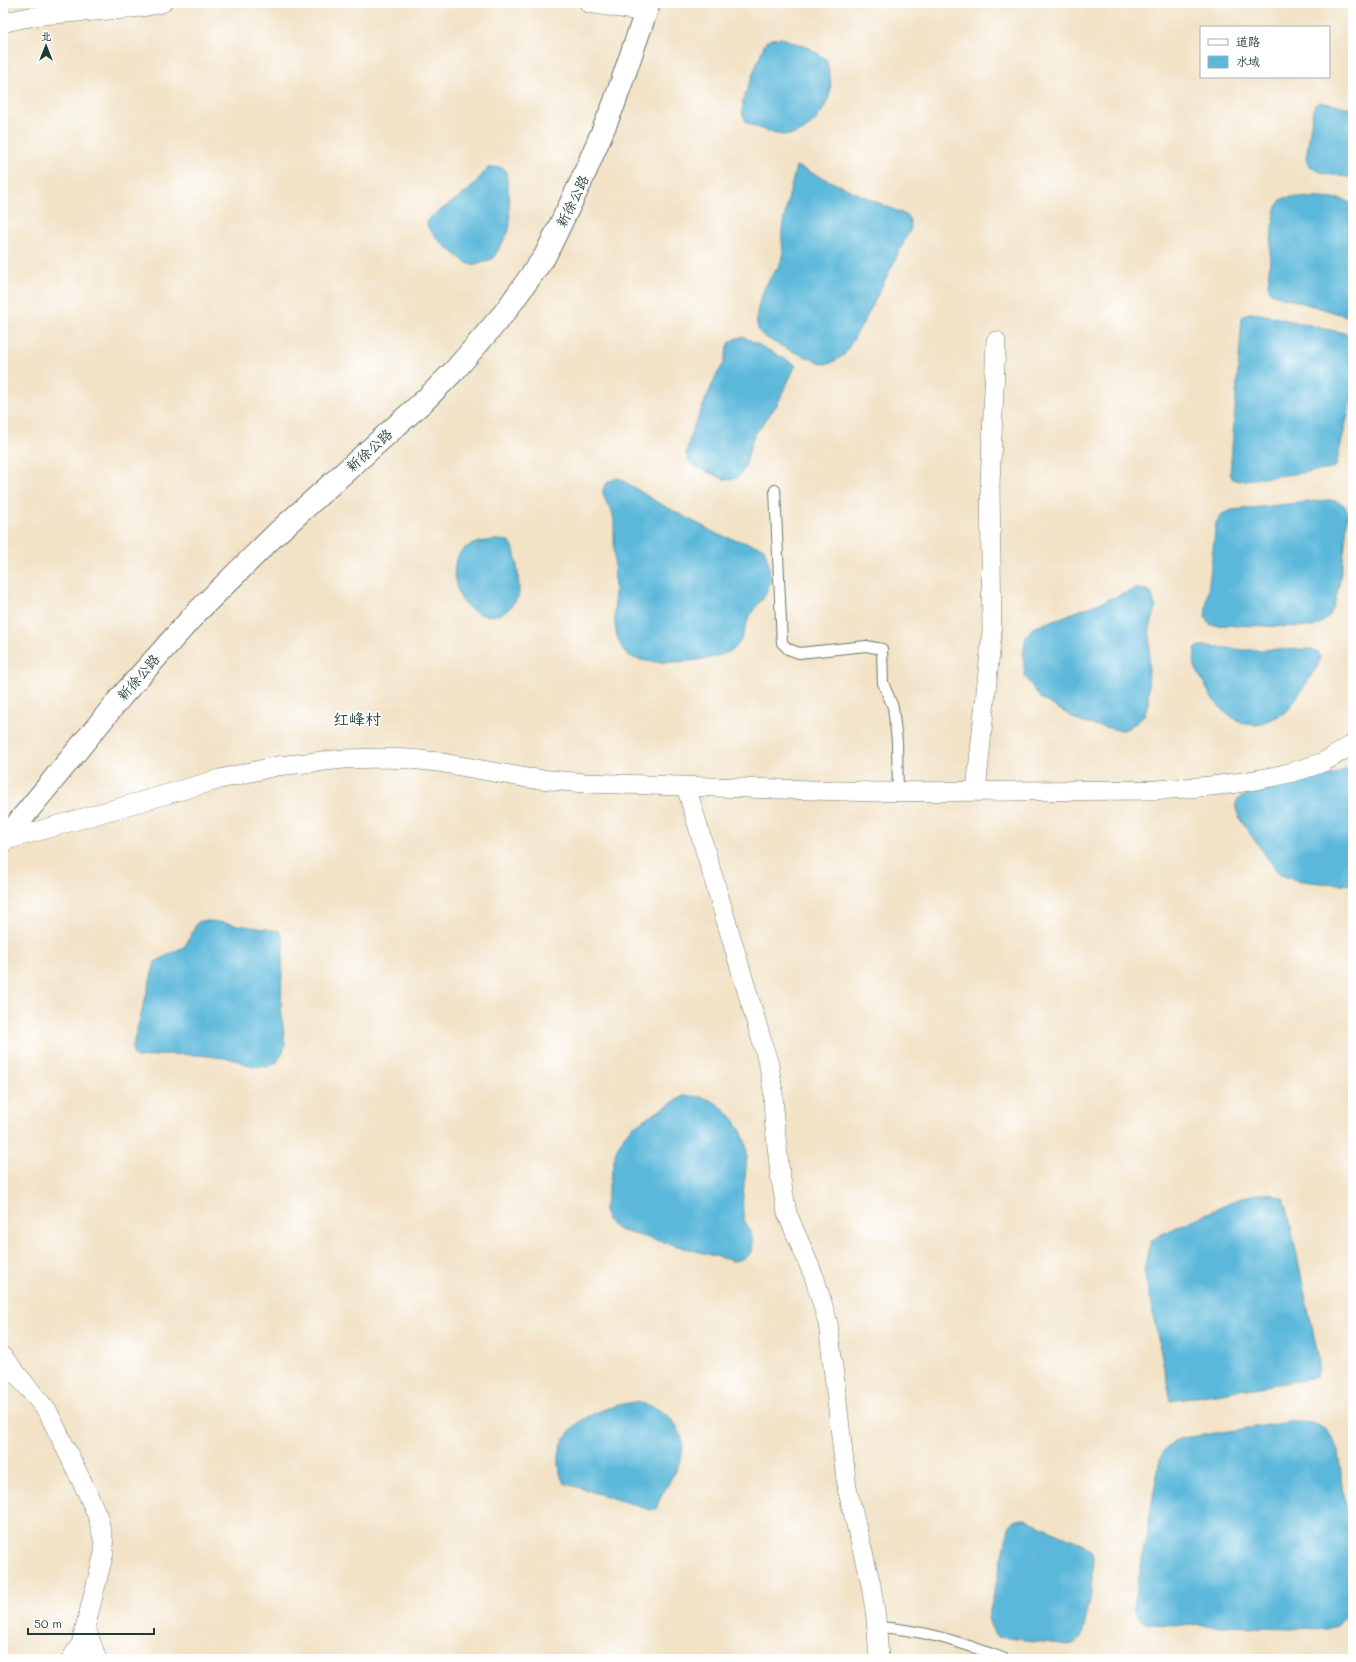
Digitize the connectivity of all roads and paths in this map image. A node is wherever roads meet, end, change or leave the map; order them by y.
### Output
1 (162, 3) edge
2 (589, 3) edge
3 (648, 7) edge
4 (3, 23) edge
5 (996, 341) dead end
6 (775, 490) dead end
7 (1353, 744) edge
8 (686, 786) junction
9 (976, 791) junction
10 (898, 792) junction
11 (3, 841) edge
12 (3, 1357) edge
13 (877, 1627) junction
14 (86, 1628) junction
15 (71, 1659) edge
16 (97, 1659) edge
17 (879, 1659) edge
18 (1005, 1659) edge

1 - 4 street
2 - 3 street
3 - 11 main road, 新徐公路
5 - 9 street
6 - 10 lane
7 - 9 street
8 - 10 street
8 - 11 street
8 - 13 street
9 - 10 street
12 - 14 street
13 - 17 street
13 - 18 lane
14 - 15 street
14 - 16 street

